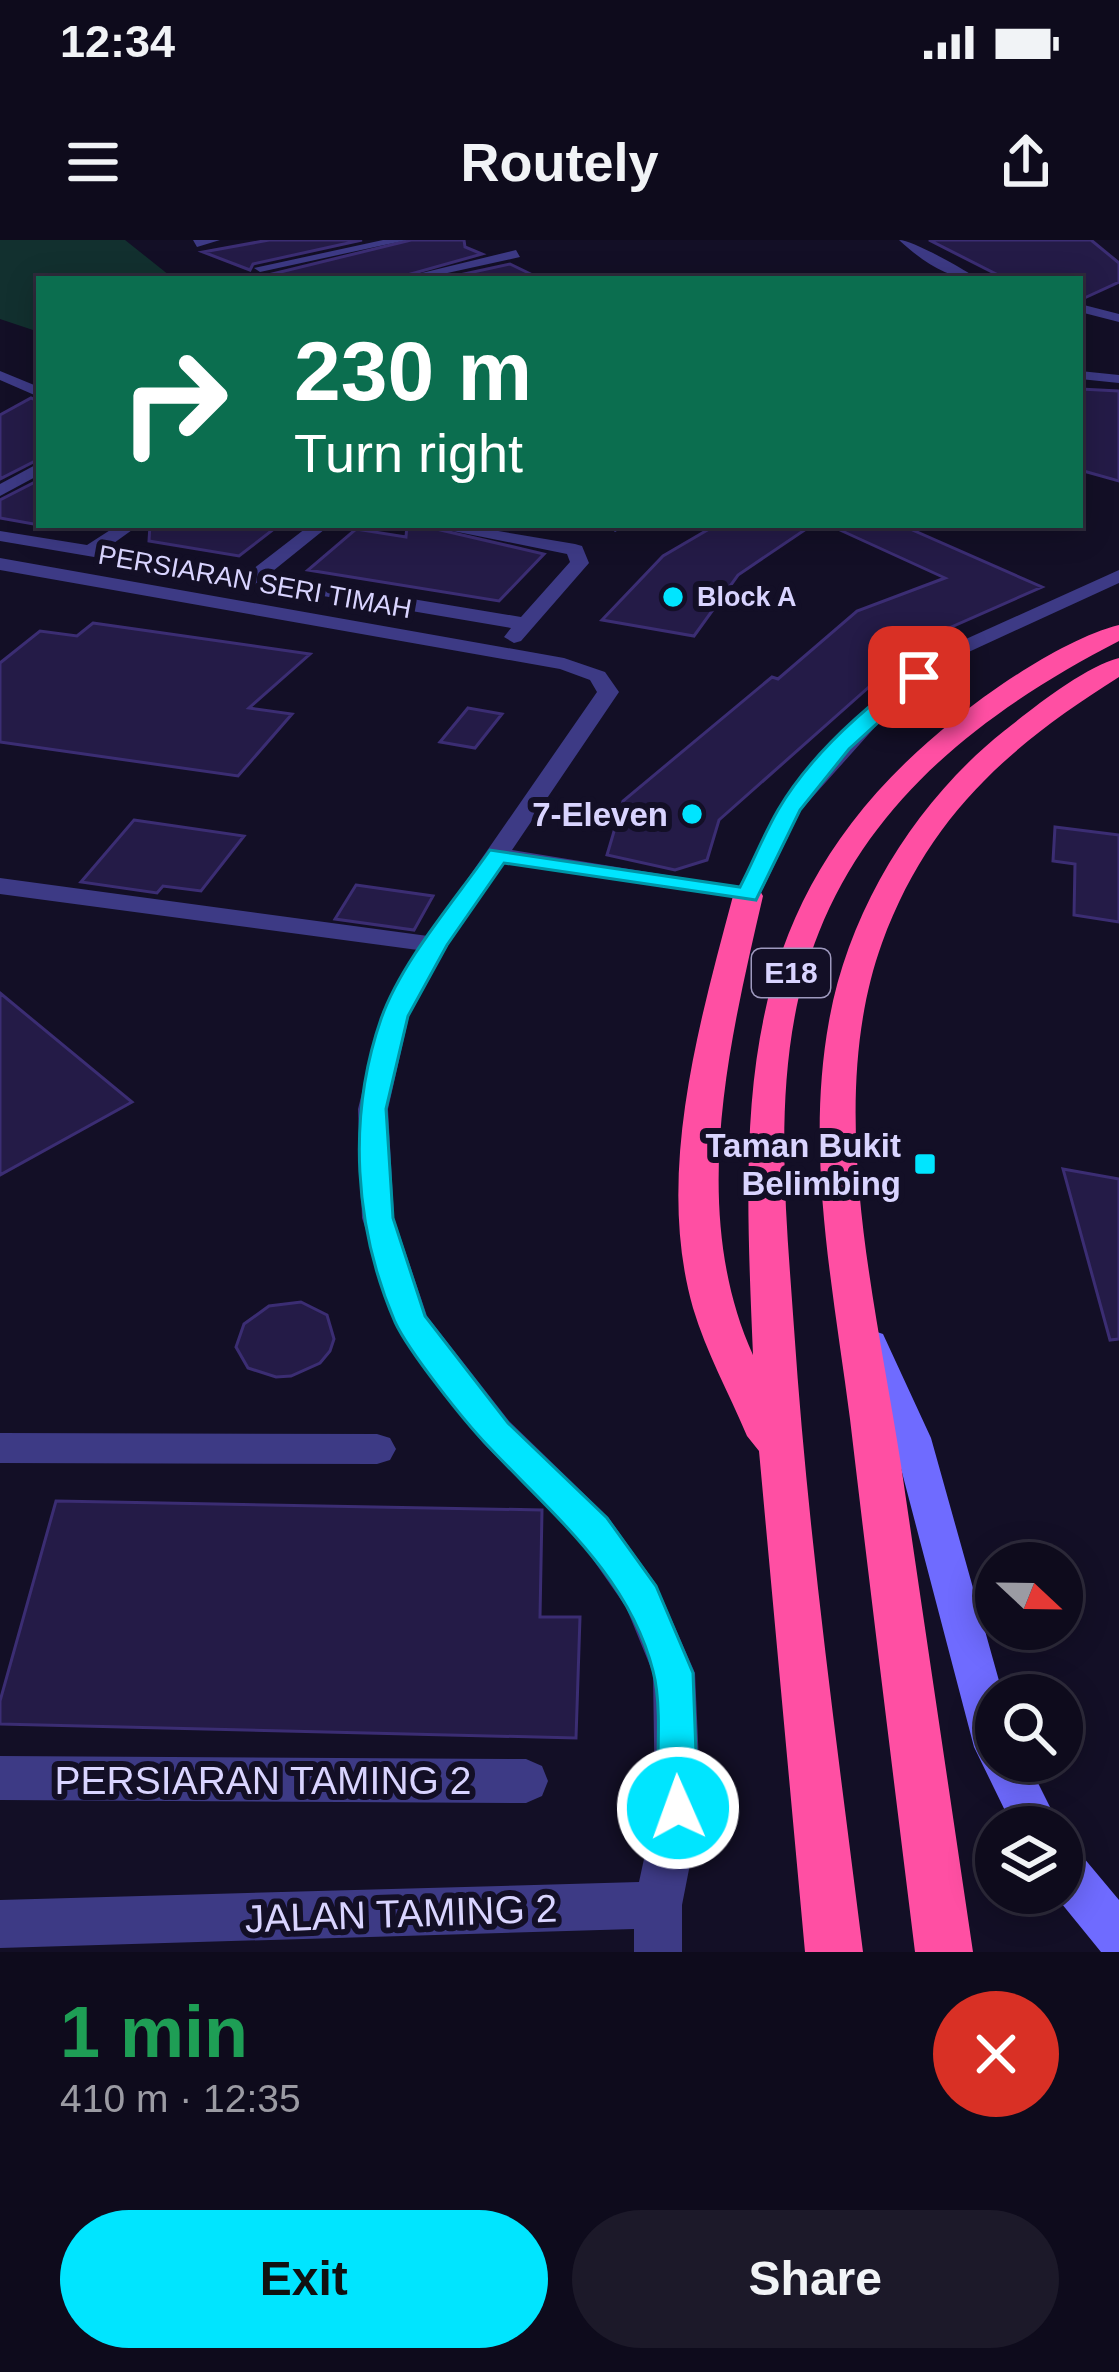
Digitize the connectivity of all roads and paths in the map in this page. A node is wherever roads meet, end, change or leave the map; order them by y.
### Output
1 (214, 240) edge
2 (401, 240) edge
3 (905, 240) edge
4 (197, 243) dead end
5 (496, 246) dead end
6 (260, 268) dead end
7 (441, 271) junction
8 (417, 276) edge
9 (455, 276) edge
10 (965, 276) edge
11 (1119, 299) edge
12 (1083, 309) edge
13 (1119, 318) edge
14 (0, 375) edge
15 (1083, 375) edge
16 (1119, 379) edge
17 (32, 389) edge
18 (0, 399) edge
19 (36, 470) edge
20 (0, 491) edge
21 (126, 528) edge
22 (317, 528) edge
23 (449, 528) edge
24 (0, 536) edge
25 (91, 551) junction
26 (0, 564) edge
27 (56, 574) junction
28 (1119, 576) edge
29 (253, 578) junction
30 (525, 624) junction
31 (1119, 632) edge
32 (501, 652) junction
33 (1119, 666) edge
34 (498, 855) junction
35 (0, 886) edge
36 (748, 896) junction
37 (435, 945) junction
38 (856, 1311) junction
39 (377, 1449) dead end
40 (2, 1453) edge
41 (779, 1461) junction
42 (976, 1674) edge
43 (0, 1778) edge
44 (526, 1781) dead end
45 (1083, 1893) edge
46 (0, 1924) edge
47 (658, 1929) edge
48 (1119, 1937) edge
49 (834, 1952) edge
50 (944, 1952) edge

1 - 4 street
2 - 6 street
3 - 10 street
5 - 7 street
7 - 8 street
7 - 9 street
11 - 12 street
12 - 13 street
14 - 17 street
15 - 16 street
17 - 18 street
19 - 20 street
21 - 25 street
22 - 29 street
23 - 30 street
24 - 25 street
25 - 27 street
25 - 29 street
26 - 27 street, PERSIARAN SERI TIMAH
27 - 32 street, PERSIARAN SERI TIMAH
28 - 36 street
29 - 30 street
30 - 32 street
31 - 41 highway, E18
32 - 34 street, PERSIARAN SERI TIMAH
33 - 38 highway, E18
34 - 36 street
34 - 37 street
35 - 37 street
36 - 41 highway
37 - 47 street
38 - 42 main road
38 - 50 highway, E18
39 - 40 street
41 - 49 highway, E18
43 - 44 street, PERSIARAN TAMING 2
45 - 48 main road
46 - 47 street, JALAN TAMING 2

